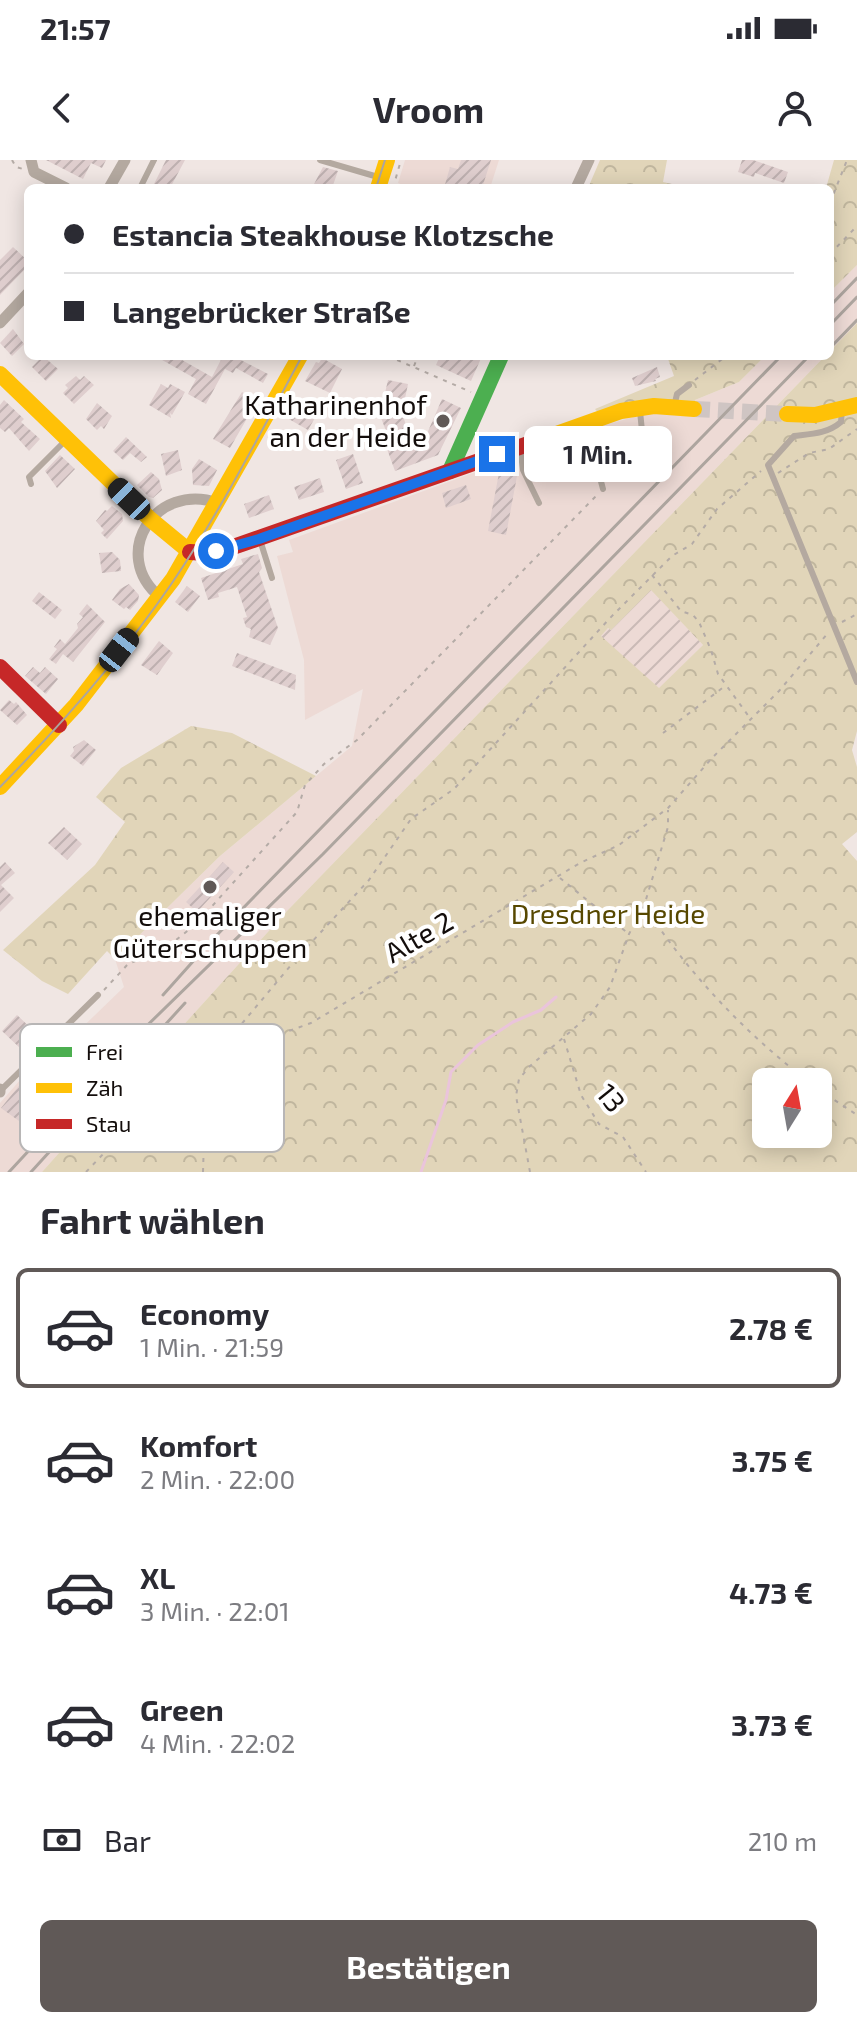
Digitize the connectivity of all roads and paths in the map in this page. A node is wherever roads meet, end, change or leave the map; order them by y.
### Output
1 (31, 160) edge
2 (125, 160) edge
3 (154, 160) edge
4 (320, 160) edge
5 (387, 160) edge
6 (401, 160) edge
7 (589, 160) edge
8 (847, 160) edge
9 (58, 184) edge
10 (111, 184) edge
11 (142, 184) edge
12 (378, 184) edge
13 (383, 184) edge
14 (384, 184) edge
15 (578, 184) edge
16 (834, 193) edge
17 (857, 226) edge
18 (834, 250) edge
19 (24, 297) edge
20 (0, 323) edge
21 (298, 360) edge
22 (397, 360) edge
23 (417, 360) edge
24 (499, 360) edge
25 (721, 360) edge
26 (414, 367) junction
27 (0, 374) edge
28 (689, 385) joint
29 (483, 397) junction
30 (674, 407) junction
31 (640, 408) junction
32 (850, 408) edge
33 (694, 409) tunnel mouth
34 (787, 414) tunnel mouth
35 (857, 429) edge
36 (67, 439) junction
37 (520, 446) junction
38 (768, 465) junction
39 (450, 471) junction
40 (774, 476) junction
41 (31, 484) dead end
42 (603, 489) joint
43 (218, 503) junction
44 (539, 503) dead end
45 (152, 521) junction
46 (208, 522) junction
47 (259, 539) junction
48 (233, 547) junction
49 (190, 552) junction
50 (652, 575) junction
51 (272, 578) dead end
52 (160, 597) junction
53 (857, 614) edge
54 (833, 627) junction
55 (0, 667) edge
56 (857, 682) edge
57 (726, 685) junction
58 (751, 719) junction
59 (59, 725) junction
60 (663, 733) dead end
61 (0, 787) edge
62 (668, 808) junction
63 (559, 878) junction
64 (644, 906) junction
65 (629, 934) junction
66 (98, 995) joint
67 (68, 1024) edge
68 (242, 1024) edge
69 (284, 1033) edge
70 (564, 1039) junction
71 (791, 1068) edge
72 (20, 1071) edge
73 (0, 1090) edge
74 (832, 1098) edge
75 (857, 1115) edge
76 (105, 1152) edge
77 (204, 1152) edge
78 (86, 1172) edge
79 (203, 1172) edge
80 (530, 1172) edge
81 (646, 1172) edge

1 - 9 street
2 - 10 street
3 - 11 lane
4 - 12 lane
5 - 13 main road
6 - 14 path
7 - 15 street
8 - 16 path
17 - 18 path
19 - 20 street
21 - 43 main road
22 - 26 path
23 - 26 path
24 - 29 main road
25 - 28 path
26 - 29 path
27 - 36 main road
28 - 30 lane
29 - 39 main road
30 - 31 main road
30 - 33 main road
31 - 37 main road
31 - 42 lane
32 - 34 main road
32 - 38 lane
35 - 40 path
36 - 41 lane
36 - 45 main road
37 - 39 main road
37 - 44 lane
38 - 40 lane
38 - 50 path
39 - 47 main road
40 - 54 lane
42 - 66 path
43 - 45 street
43 - 46 main road
45 - 49 main road
45 - 52 street
46 - 48 main road
46 - 49 main road
47 - 48 main road
47 - 51 lane
48 - 49 main road
49 - 52 main road
50 - 57 path
50 - 68 path
52 - 59 main road
53 - 54 path
54 - 56 lane
54 - 58 path, Alte 2
55 - 59 main road
57 - 58 path
57 - 60 path
58 - 62 path, Alte 2
59 - 61 main road
62 - 63 path, Alte 2
62 - 64 path
63 - 65 path
63 - 69 path, Alte 2
64 - 65 path
64 - 71 path
65 - 70 path
66 - 67 lane
70 - 80 path
70 - 81 path, 13
72 - 73 lane
74 - 75 path
76 - 78 path
77 - 79 path

